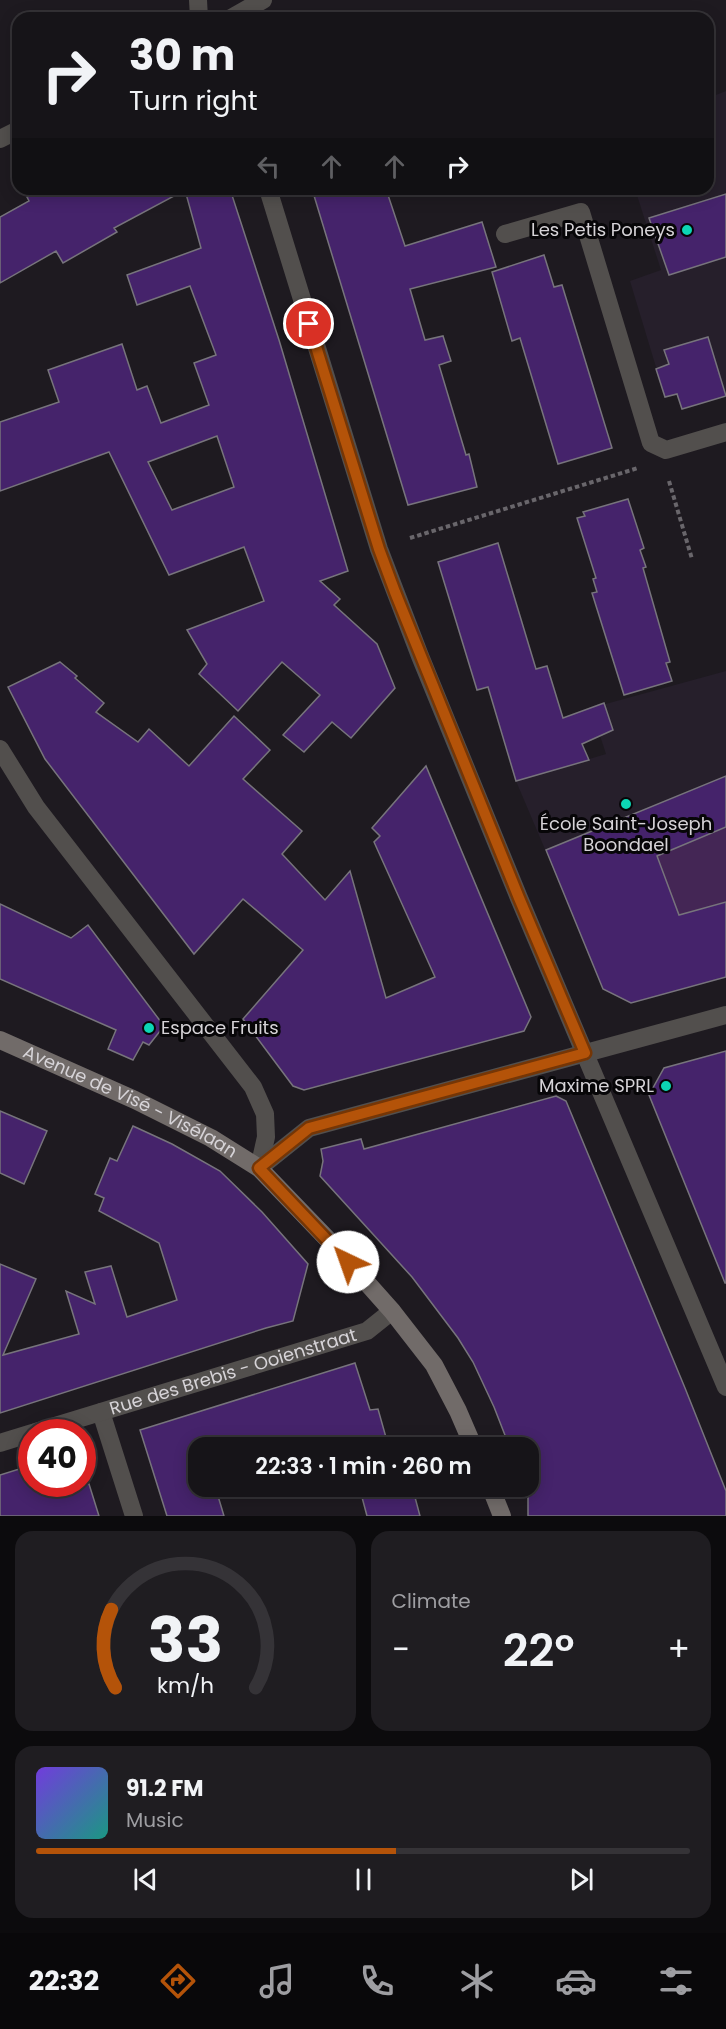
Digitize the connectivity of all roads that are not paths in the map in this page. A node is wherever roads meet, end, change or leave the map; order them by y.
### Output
1 (270, 195) edge
2 (506, 234) dead end
3 (726, 432) edge
4 (0, 749) edge
5 (726, 1015) edge
6 (0, 1040) edge
7 (585, 1053) junction
8 (259, 1168) junction
9 (392, 1311) junction
10 (720, 1357) edge
11 (726, 1387) edge
12 (101, 1412) junction
13 (78, 1419) edge
14 (470, 1437) edge
15 (18, 1438) edge
16 (0, 1443) edge
17 (494, 1497) edge
18 (134, 1516) edge
19 (502, 1516) edge

1 - 7 street
2 - 3 street
4 - 8 street
5 - 7 street
6 - 8 street, Avenue de Visé - Visélaan
7 - 8 street
7 - 10 street
8 - 9 street, Avenue de Visé - Visélaan
9 - 12 street, Rue des Brebis - Ooienstraat
9 - 14 street, Avenue de Visé - Visélaan
10 - 11 street
12 - 13 street, Rue des Brebis - Ooienstraat
12 - 18 street
15 - 16 street, Rue des Brebis - Ooienstraat
17 - 19 street

